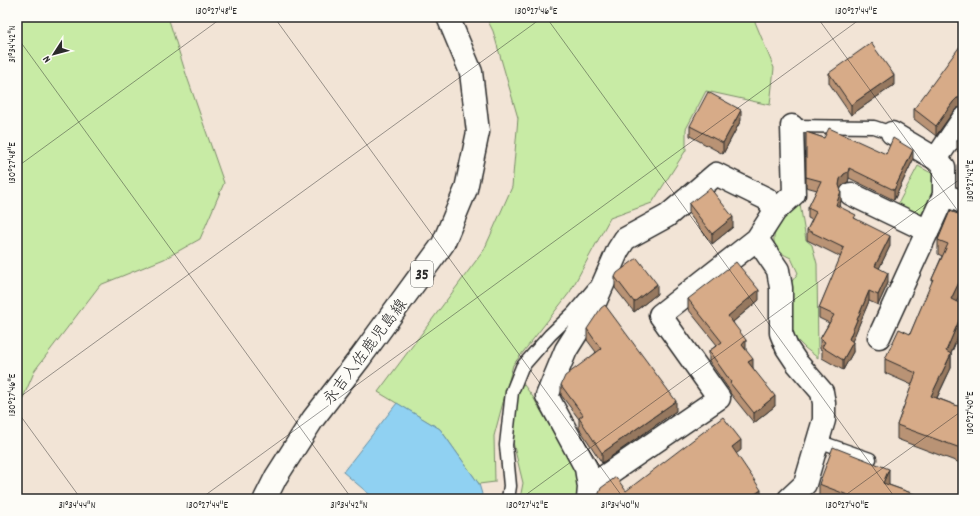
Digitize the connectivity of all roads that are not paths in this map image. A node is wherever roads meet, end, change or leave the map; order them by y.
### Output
1 (448, 17) edge
2 (963, 118) edge
3 (792, 126) joint
4 (892, 133) joint
5 (936, 159) junction
6 (851, 194) dead end
7 (954, 199) edge
8 (775, 211) junction
9 (928, 231) junction
10 (757, 239) junction
11 (609, 270) junction
12 (879, 337) dead end
13 (818, 441) junction
14 (870, 459) dead end
15 (589, 493) edge
16 (265, 499) edge
17 (508, 499) edge
18 (789, 499) edge

1 - 16 street, 永吉入佐鹿児島線 / 35
2 - 5 street
3 - 4 lane
3 - 8 street
4 - 5 street
5 - 7 street
6 - 9 street
7 - 9 street
8 - 10 street
8 - 11 street
9 - 12 street
10 - 13 street
10 - 15 street
11 - 15 street
11 - 17 lane
13 - 14 lane
13 - 18 street

